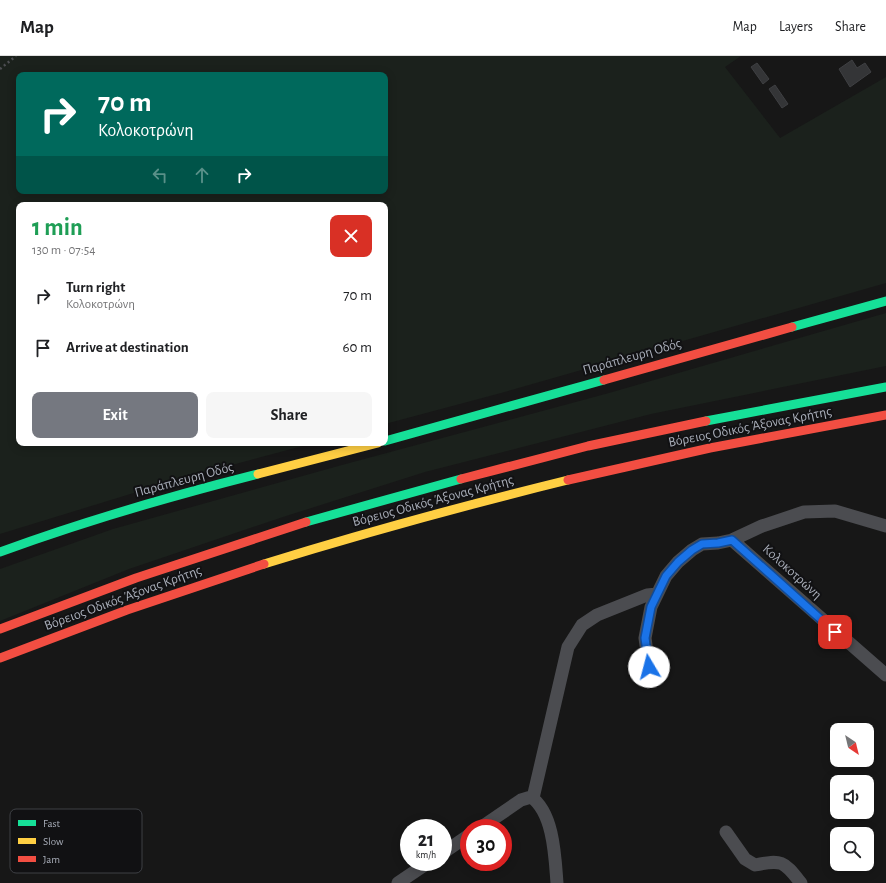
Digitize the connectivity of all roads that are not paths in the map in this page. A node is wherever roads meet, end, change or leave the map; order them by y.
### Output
1 (886, 301) edge
2 (886, 384) edge
3 (886, 387) edge
4 (861, 391) junction
5 (886, 417) edge
6 (388, 440) edge
7 (367, 446) edge
8 (886, 526) edge
9 (732, 540) junction
10 (0, 552) edge
11 (657, 594) junction
12 (0, 628) edge
13 (0, 658) edge
14 (649, 667) dead end
15 (886, 675) edge
16 (532, 798) junction
17 (493, 819) edge
18 (726, 832) dead end
19 (416, 871) edge
20 (398, 883) edge
21 (557, 883) edge
22 (801, 883) edge

1 - 6 main road, Παράπλευρη Οδός
2 - 4 main road
3 - 4 main road, Βόρειος Οδικός Άξονας Κρήτης
4 - 12 main road, Βόρειος Οδικός Άξονας Κρήτης
5 - 13 main road, Βόρειος Οδικός Άξονας Κρήτης
7 - 10 main road, Παράπλευρη Οδός
8 - 9 street
9 - 11 street
9 - 15 street, Κολοκοτρώνη
11 - 14 street
11 - 16 street
16 - 17 street
16 - 21 street
18 - 22 street
19 - 20 street

